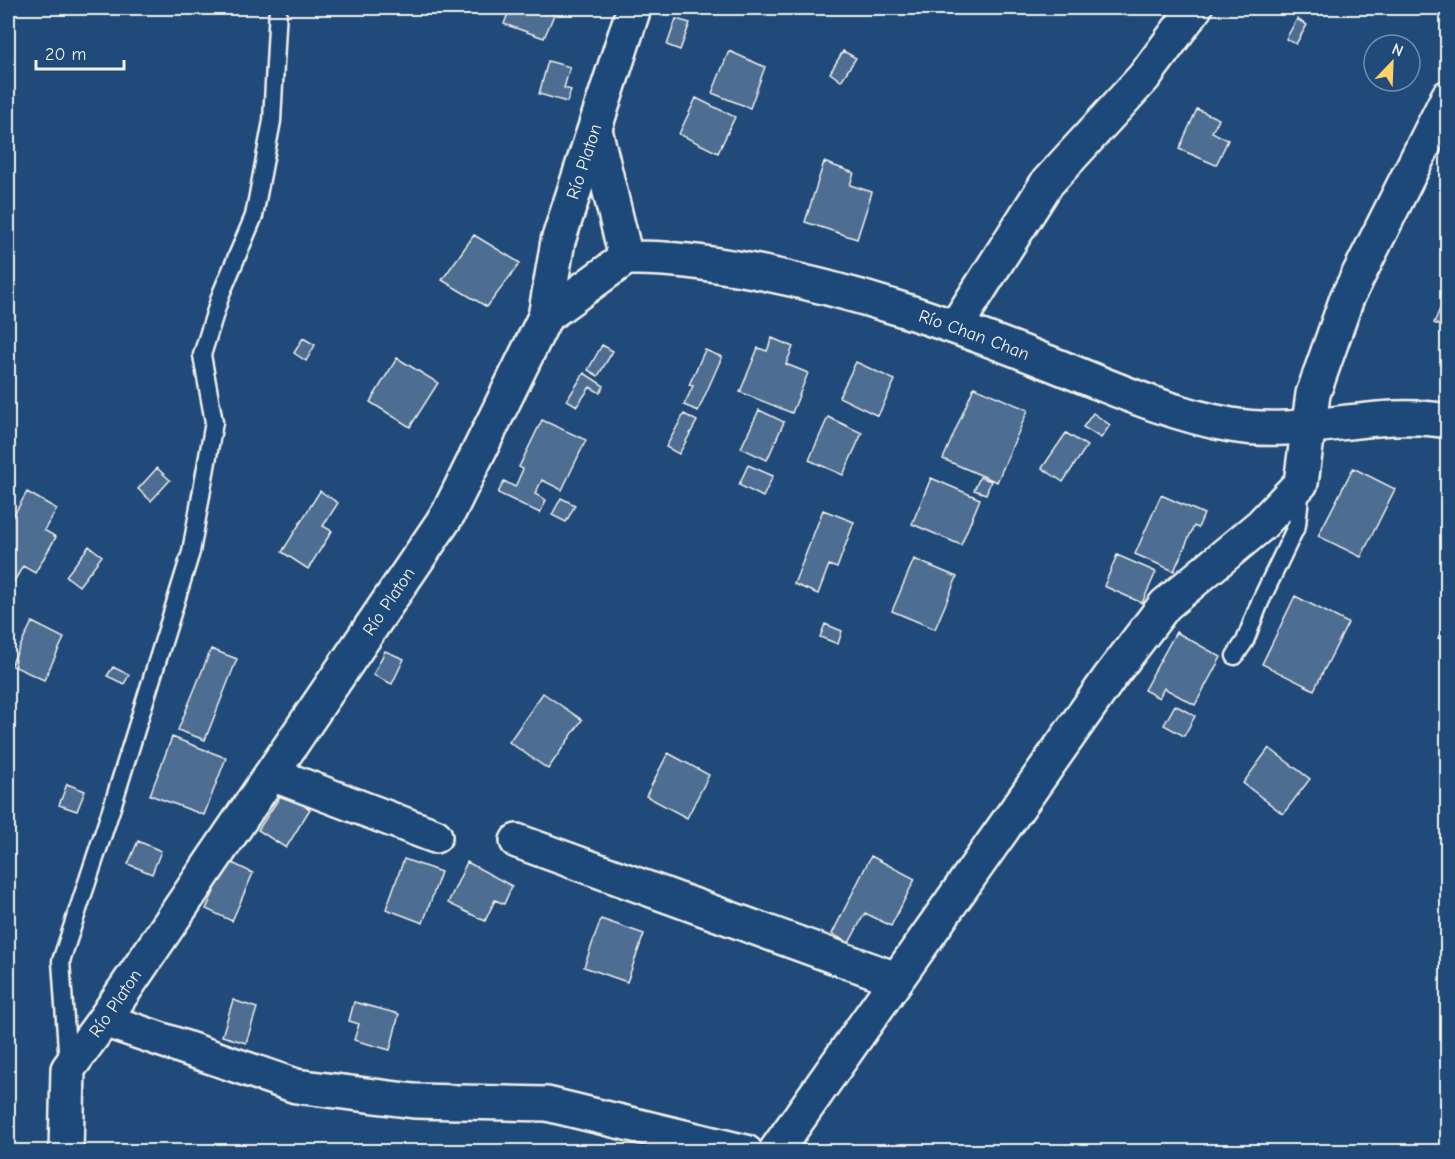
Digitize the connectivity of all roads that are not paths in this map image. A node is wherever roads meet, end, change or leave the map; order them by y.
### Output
1 (278, 8) edge
2 (634, 8) edge
3 (1195, 8) edge
4 (1448, 97) edge
5 (595, 130) junction
6 (626, 258) junction
7 (544, 317) junction
8 (956, 326) junction
9 (1448, 421) edge
10 (1307, 427) junction
11 (1302, 483) junction
12 (1235, 656) dead end
13 (272, 774) junction
14 (435, 836) dead end
15 (517, 841) dead end
16 (896, 979) junction
17 (104, 1020) junction
18 (68, 1069) junction
19 (66, 1152) edge
20 (746, 1152) edge
21 (775, 1152) edge

1 - 18 lane
2 - 5 street, Río Platon
3 - 8 street
4 - 10 street
5 - 6 street
5 - 7 street, Río Platon
6 - 7 street
6 - 8 street, Río Chan Chan
7 - 13 street, Río Platon
8 - 10 street, Río Chan Chan
9 - 10 street, Río Chan Chan
10 - 11 street
11 - 12 lane
11 - 16 street
13 - 14 street
13 - 17 street, Río Platon
15 - 16 street
16 - 21 street
17 - 18 street, Río Platon
17 - 20 street
18 - 19 street

